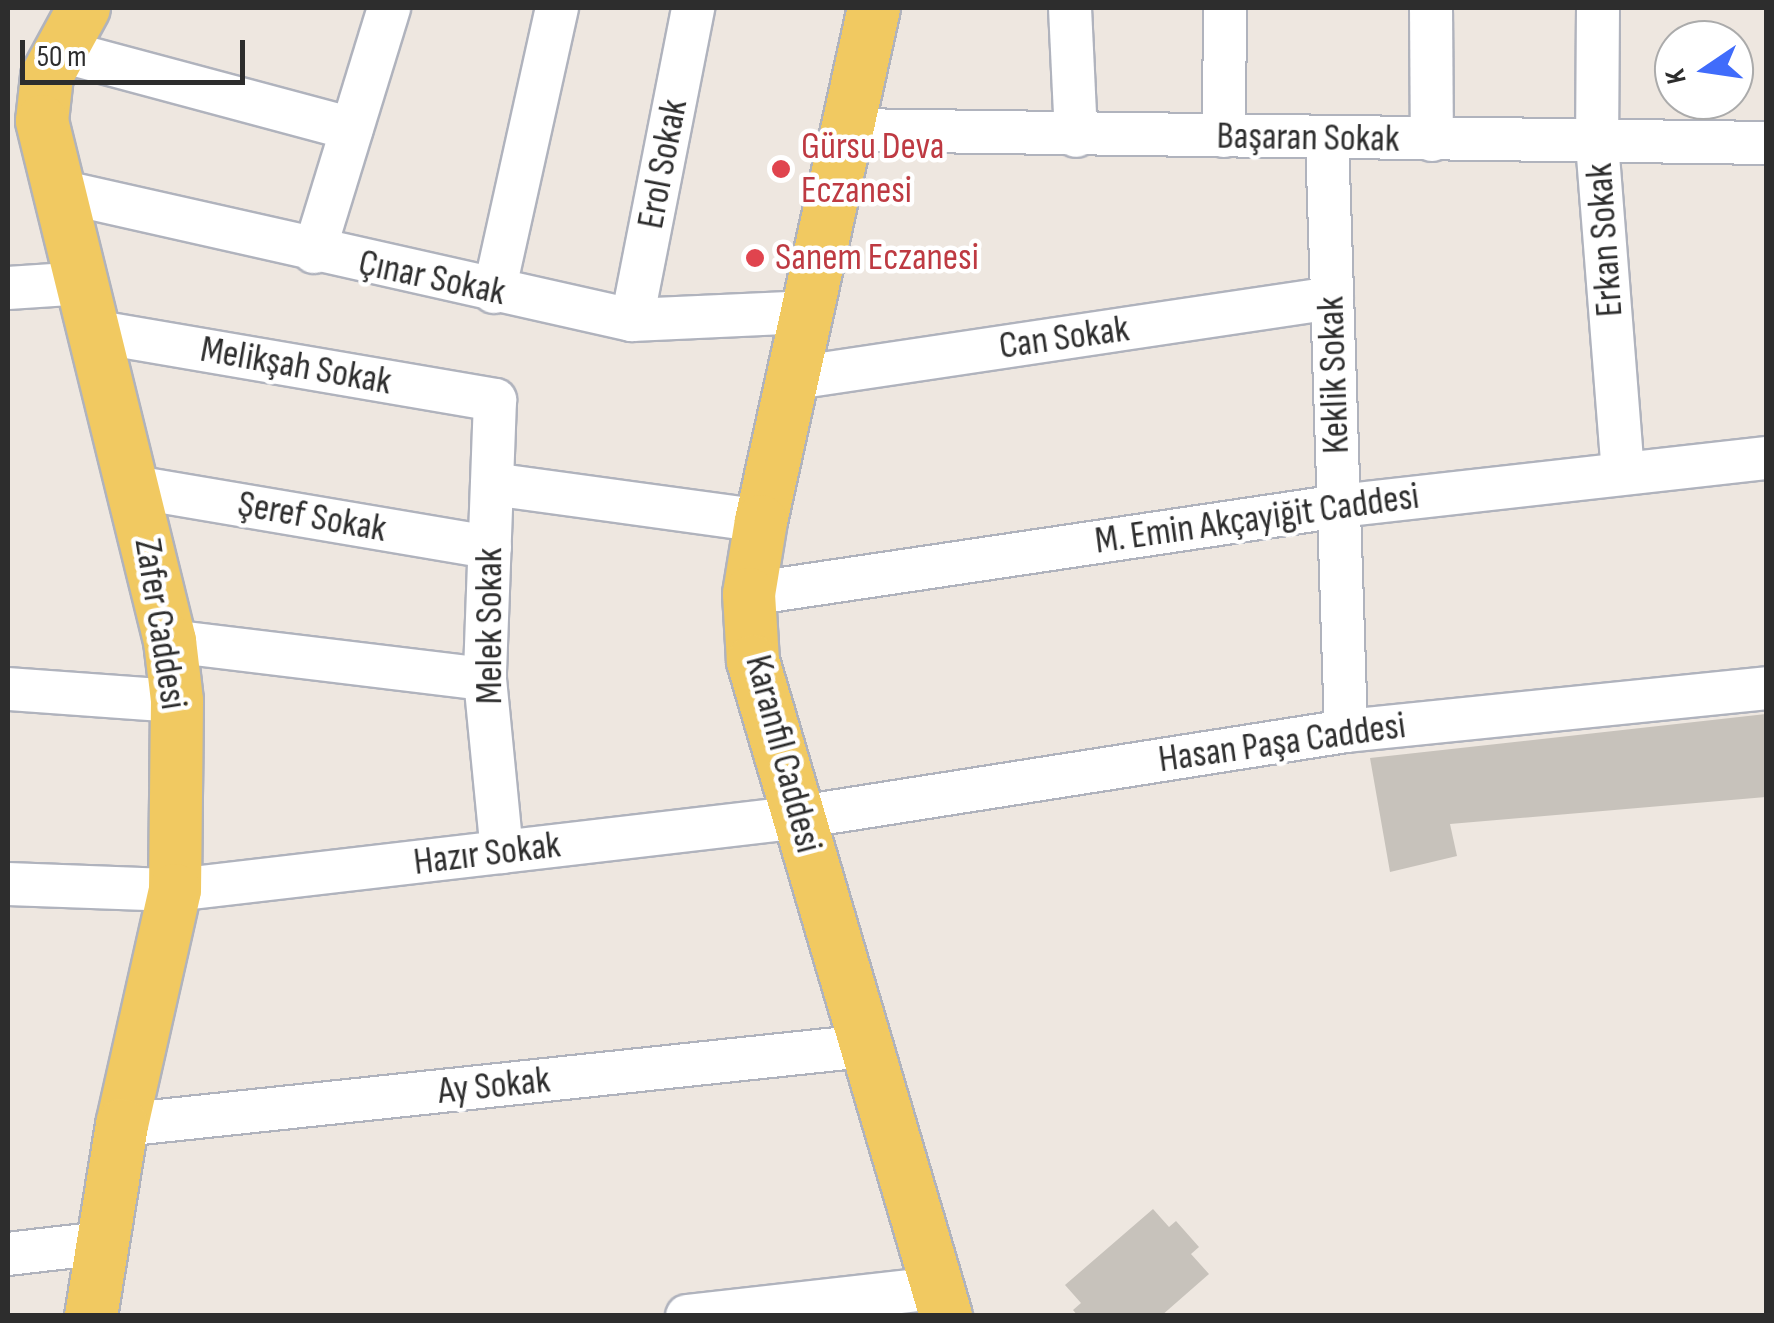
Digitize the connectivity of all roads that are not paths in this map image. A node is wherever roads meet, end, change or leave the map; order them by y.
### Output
1 (389, 8) edge
2 (557, 8) edge
3 (693, 8) edge
4 (874, 8) edge
5 (1070, 8) edge
6 (1225, 8) edge
7 (1431, 8) edge
8 (1598, 8) edge
9 (72, 29) edge
10 (25, 121) edge
11 (352, 129) junction
12 (849, 130) junction
13 (1076, 136) junction
14 (1224, 136) junction
15 (1327, 138) junction
16 (1432, 140) junction
17 (1597, 143) junction
18 (1766, 143) edge
19 (59, 191) junction
20 (314, 252) junction
21 (8, 288) edge
22 (494, 292) junction
23 (1332, 298) junction
24 (91, 307) junction
25 (811, 312) junction
26 (632, 320) junction
27 (796, 378) junction
28 (495, 400) joint
29 (1766, 458) edge
30 (1623, 472) junction
31 (492, 484) junction
32 (134, 487) junction
33 (1339, 506) junction
34 (761, 521) junction
35 (490, 547) junction
36 (750, 594) junction
37 (170, 640) junction
38 (485, 679) junction
39 (1766, 688) edge
40 (8, 689) edge
41 (177, 701) junction
42 (1346, 731) junction
43 (800, 817) junction
44 (502, 852) junction
45 (8, 884) edge
46 (174, 890) junction
47 (865, 1046) junction
48 (122, 1126) junction
49 (101, 1243) junction
50 (8, 1254) edge
51 (942, 1302) edge
52 (91, 1316) edge
53 (687, 1316) edge

1 - 11 street
2 - 22 street
3 - 26 street, Erol Sokak
4 - 12 main road, Karanfil Caddesi
5 - 13 street
6 - 14 street
7 - 16 street
8 - 17 street, Erkan Sokak
9 - 10 main road, Zafer Caddesi
9 - 11 street
10 - 19 main road, Zafer Caddesi
11 - 20 street
12 - 13 street, Başaran Sokak
12 - 25 main road, Karanfil Caddesi
13 - 14 street, Başaran Sokak
14 - 15 street, Başaran Sokak
15 - 16 street, Başaran Sokak
15 - 23 street, Keklik Sokak
16 - 17 street, Başaran Sokak
17 - 18 street, Başaran Sokak
17 - 30 street, Erkan Sokak
19 - 20 street, Çınar Sokak
19 - 24 main road, Zafer Caddesi
20 - 22 street, Çınar Sokak
21 - 24 street, Melikşah Sokak
22 - 26 street, Çınar Sokak
23 - 27 street, Can Sokak
23 - 33 street, Keklik Sokak
24 - 28 street, Melikşah Sokak
24 - 32 main road, Zafer Caddesi
25 - 26 street, Çınar Sokak
25 - 27 main road, Karanfil Caddesi
27 - 34 main road, Karanfil Caddesi
28 - 31 street, Melek Sokak
29 - 30 street, M. Emin Akçayiğit Caddesi
30 - 33 street, M. Emin Akçayiğit Caddesi
31 - 34 street
31 - 35 street, Melek Sokak
32 - 35 street, Şeref Sokak
32 - 37 main road, Zafer Caddesi
33 - 36 street, M. Emin Akçayiğit Caddesi
33 - 42 street, Keklik Sokak
34 - 36 main road, Karanfil Caddesi
35 - 38 street, Melek Sokak
36 - 43 main road, Karanfil Caddesi
37 - 38 street
37 - 41 main road, Zafer Caddesi
38 - 44 street, Melek Sokak
39 - 42 street, Hasan Paşa Caddesi
40 - 41 street
41 - 46 main road, Zafer Caddesi
42 - 43 street, Hasan Paşa Caddesi
43 - 44 street, Hazır Sokak
43 - 47 main road, Karanfil Caddesi
44 - 46 street, Hazır Sokak
45 - 46 street, Hazır Sokak
46 - 48 main road, Zafer Caddesi
47 - 48 street, Ay Sokak
47 - 51 main road, Karanfil Caddesi
48 - 49 main road, Zafer Caddesi
49 - 50 street
49 - 52 main road, Zafer Caddesi
51 - 53 street

